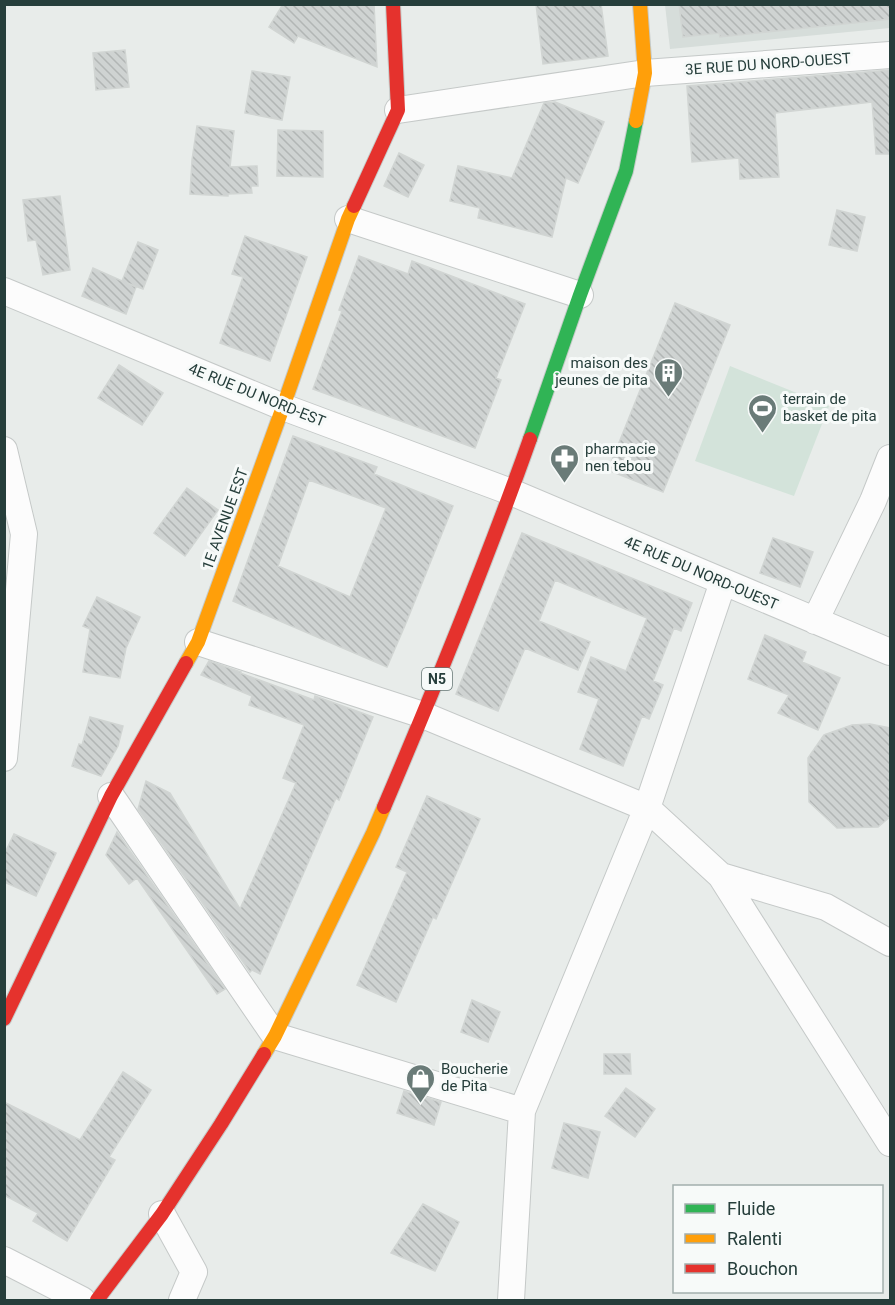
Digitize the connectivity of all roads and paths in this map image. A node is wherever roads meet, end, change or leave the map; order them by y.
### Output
1 (393, 4) edge
2 (640, 4) edge
3 (891, 55) edge
4 (645, 73) junction
5 (398, 110) junction
6 (348, 219) junction
7 (4, 291) edge
8 (580, 295) junction
9 (283, 407) junction
10 (4, 450) edge
11 (891, 458) edge
12 (511, 492) junction
13 (723, 582) junction
14 (815, 621) junction
15 (198, 642) junction
16 (891, 652) edge
17 (423, 715) junction
18 (4, 758) edge
19 (111, 796) junction
20 (647, 807) junction
21 (721, 876) junction
22 (891, 943) edge
23 (4, 1019) edge
24 (275, 1036) junction
25 (522, 1112) junction
26 (891, 1143) edge
27 (162, 1214) junction
28 (4, 1260) edge
29 (82, 1300) edge
30 (97, 1300) edge
31 (182, 1300) edge
32 (511, 1300) edge

1 - 5 main road, 1E AVENUE EST
2 - 4 main road, N5
3 - 4 street, 3E RUE DU NORD-OUEST
4 - 5 street, 3E RUE DU NORD-OUEST
4 - 8 main road, N5
5 - 6 main road, 1E AVENUE EST
6 - 8 street
6 - 9 main road, 1E AVENUE EST
7 - 9 street, 4E RUE DU NORD-EST
8 - 12 main road, N5
9 - 12 street, 4E RUE DU NORD-EST
9 - 15 main road, 1E AVENUE EST
10 - 18 street
11 - 14 street
12 - 13 street, 4E RUE DU NORD-OUEST
12 - 17 main road, N5
13 - 14 street, 4E RUE DU NORD-OUEST
13 - 20 street
14 - 16 street, 4E RUE DU NORD-OUEST
15 - 17 street
15 - 19 main road, 1E AVENUE EST
17 - 20 street
17 - 24 main road, N5
19 - 23 main road, 1E AVENUE EST
19 - 24 street
20 - 21 street
20 - 25 street
21 - 22 street
21 - 26 street
24 - 25 street
24 - 27 main road, N5
25 - 32 street
27 - 30 main road, N5
27 - 31 street
28 - 29 street

